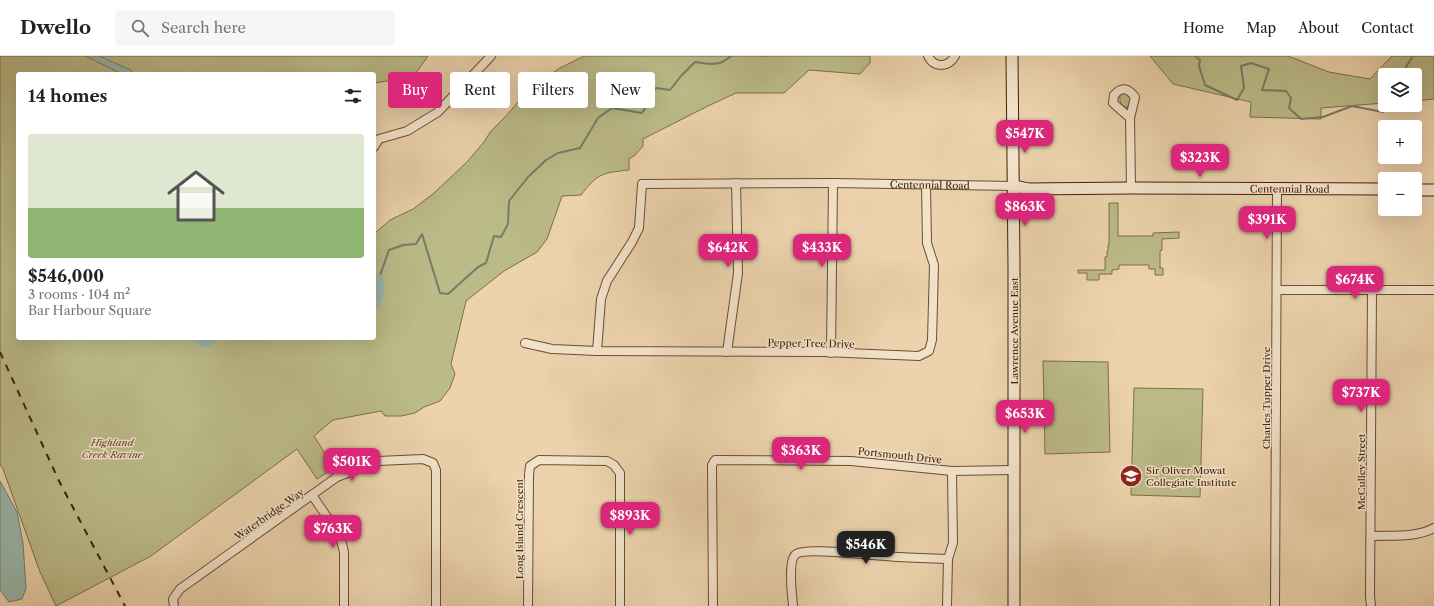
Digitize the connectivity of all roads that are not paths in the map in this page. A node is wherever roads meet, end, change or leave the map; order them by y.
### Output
1 (490, 56) edge
2 (928, 56) edge
3 (954, 56) edge
4 (1012, 56) edge
5 (1130, 118) dead end
6 (376, 144) edge
7 (736, 183) junction
8 (833, 183) junction
9 (926, 185) junction
10 (1014, 186) junction
11 (1131, 188) junction
12 (1277, 189) junction
13 (1378, 190) edge
14 (1422, 190) edge
15 (1434, 190) edge
16 (1277, 290) junction
17 (1434, 290) edge
18 (1372, 291) junction
19 (525, 343) dead end
20 (597, 351) junction
21 (727, 352) junction
22 (831, 353) junction
23 (1014, 470) junction
24 (952, 471) junction
25 (312, 495) junction
26 (1434, 528) edge
27 (1371, 536) junction
28 (948, 559) junction
29 (173, 602) edge
30 (344, 606) edge
31 (436, 606) edge
32 (528, 606) edge
33 (620, 606) edge
34 (713, 606) edge
35 (793, 606) edge
36 (947, 606) edge
37 (1014, 606) edge
38 (1275, 606) edge
39 (1369, 606) edge

1 - 6 street
2 - 3 street
4 - 10 main road, Lawrence Avenue East
5 - 11 street
7 - 8 street, Centennial Road
7 - 20 street, Centennial Road
7 - 21 street
8 - 9 street, Centennial Road
8 - 22 street
9 - 10 street, Centennial Road
9 - 22 street, Pepper Tree Drive
10 - 11 main road, Centennial Road
10 - 23 main road, Lawrence Avenue East
11 - 12 main road, Centennial Road
12 - 13 main road, Centennial Road
12 - 16 street, Charles Tupper Drive
14 - 15 main road
16 - 18 street
16 - 38 street, Charles Tupper Drive
17 - 18 street
18 - 27 street, McCulley Street
19 - 20 street, Pepper Tree Drive
20 - 21 street, Pepper Tree Drive
21 - 22 street, Pepper Tree Drive
23 - 24 street, Portsmouth Drive
23 - 37 main road, Lawrence Avenue East
24 - 28 street
24 - 34 street, Portsmouth Drive
25 - 29 street, Waterbridge Way
25 - 30 street
25 - 31 street, Waterbridge Way
26 - 27 street
27 - 39 street, McCulley Street
28 - 35 street
28 - 36 street
32 - 33 street, Long Island Crescent

